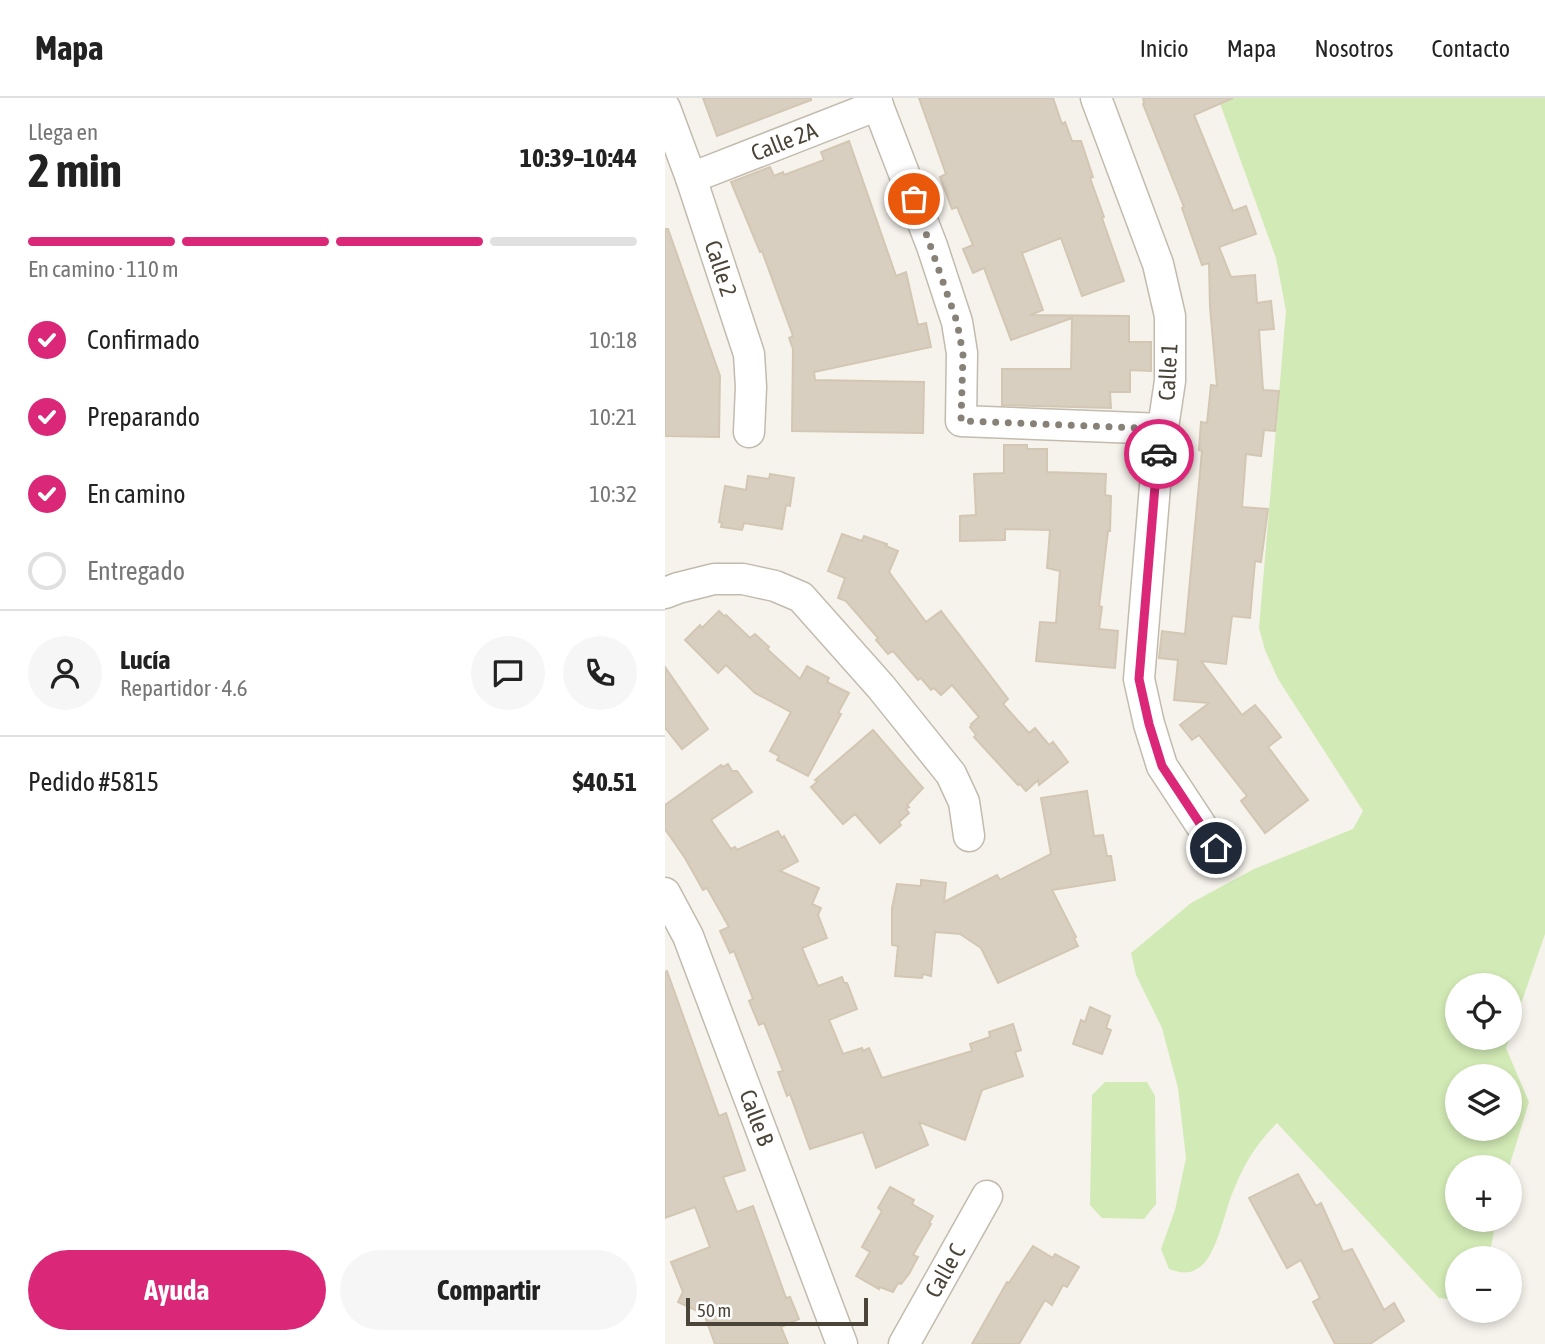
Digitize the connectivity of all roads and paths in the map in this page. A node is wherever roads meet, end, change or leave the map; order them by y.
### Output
1 (1096, 98) edge
2 (876, 101) edge
3 (665, 108) edge
4 (691, 178) junction
5 (1164, 429) junction
6 (749, 432) dead end
7 (665, 593) edge
8 (969, 836) dead end
9 (1216, 848) dead end
10 (665, 893) edge
11 (987, 1196) dead end
12 (842, 1344) edge
13 (904, 1344) edge

1 - 5 street, Calle 1
2 - 4 street, Calle 2A
2 - 5 street
3 - 4 street, Calle 2
4 - 6 street, Calle 2
5 - 9 street, Calle 1
7 - 8 street
10 - 12 street, Calle B
11 - 13 street, Calle C

